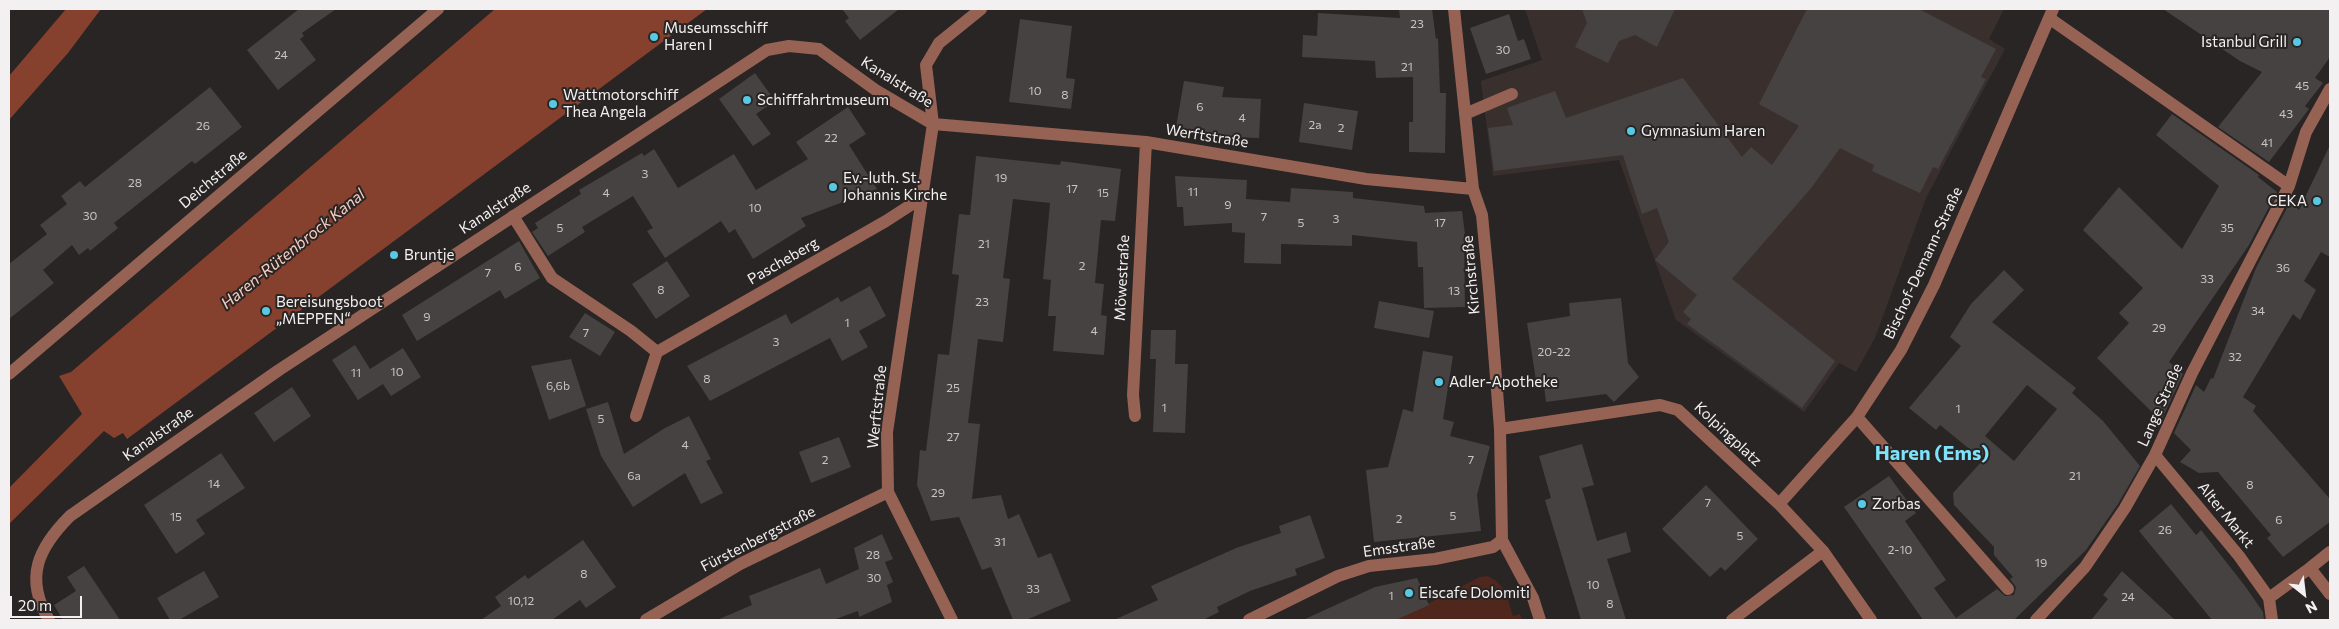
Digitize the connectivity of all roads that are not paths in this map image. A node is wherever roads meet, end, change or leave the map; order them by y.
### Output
1 (438, 9) edge
2 (981, 9) edge
3 (1454, 9) edge
4 (2051, 14) edge
5 (2330, 89) edge
6 (1512, 94) dead end
7 (1465, 114) junction
8 (933, 124) junction
9 (1146, 142) junction
10 (2289, 186) junction
11 (1474, 189) junction
12 (923, 196) junction
13 (513, 216) junction
14 (657, 352) junction
15 (9, 374) edge
16 (636, 416) dead end
17 (1135, 416) dead end
18 (1857, 417) junction
19 (1500, 429) junction
20 (2155, 455) junction
21 (888, 492) junction
22 (1779, 504) junction
23 (1502, 540) junction
24 (1823, 551) junction
25 (2330, 552) edge
26 (2310, 568) junction
27 (2008, 589) dead end
28 (2330, 594) edge
29 (2269, 598) junction
30 (49, 620) edge
31 (646, 620) edge
32 (952, 620) edge
33 (1249, 620) edge
34 (1540, 620) edge
35 (1732, 620) edge
36 (1871, 620) edge
37 (2036, 620) edge
38 (2272, 620) edge

1 - 15 street, Deichstraße
2 - 8 street, Werftstraße
3 - 7 street, Kirchstraße
4 - 10 street
4 - 18 street, Bischof-Demann-Straße
5 - 10 street, Lange Straße
6 - 7 street
7 - 11 street, Kirchstraße
8 - 9 street, Werftstraße
8 - 12 street, Werftstraße
8 - 13 street, Kanalstraße
9 - 11 street, Werftstraße
9 - 17 street, Möwestraße
10 - 20 street, Lange Straße
11 - 19 street, Kirchstraße
12 - 14 street, Pascheberg
12 - 21 street, Werftstraße
13 - 14 street
13 - 30 street, Kanalstraße
14 - 16 street
18 - 22 street, Bischof-Demann-Straße
18 - 27 street
19 - 22 street, Kolpingplatz
19 - 23 street, Kirchstraße
20 - 29 street, Alter Markt
20 - 37 street, Lange Straße
21 - 31 street, Fürstenbergstraße
21 - 32 street, Werftstraße
22 - 24 street, Kolpingplatz
23 - 33 street, Emsstraße
23 - 34 street
24 - 35 street
24 - 36 street, Kolpingplatz
25 - 26 street
26 - 28 street
26 - 29 street
29 - 38 street, Alter Markt

